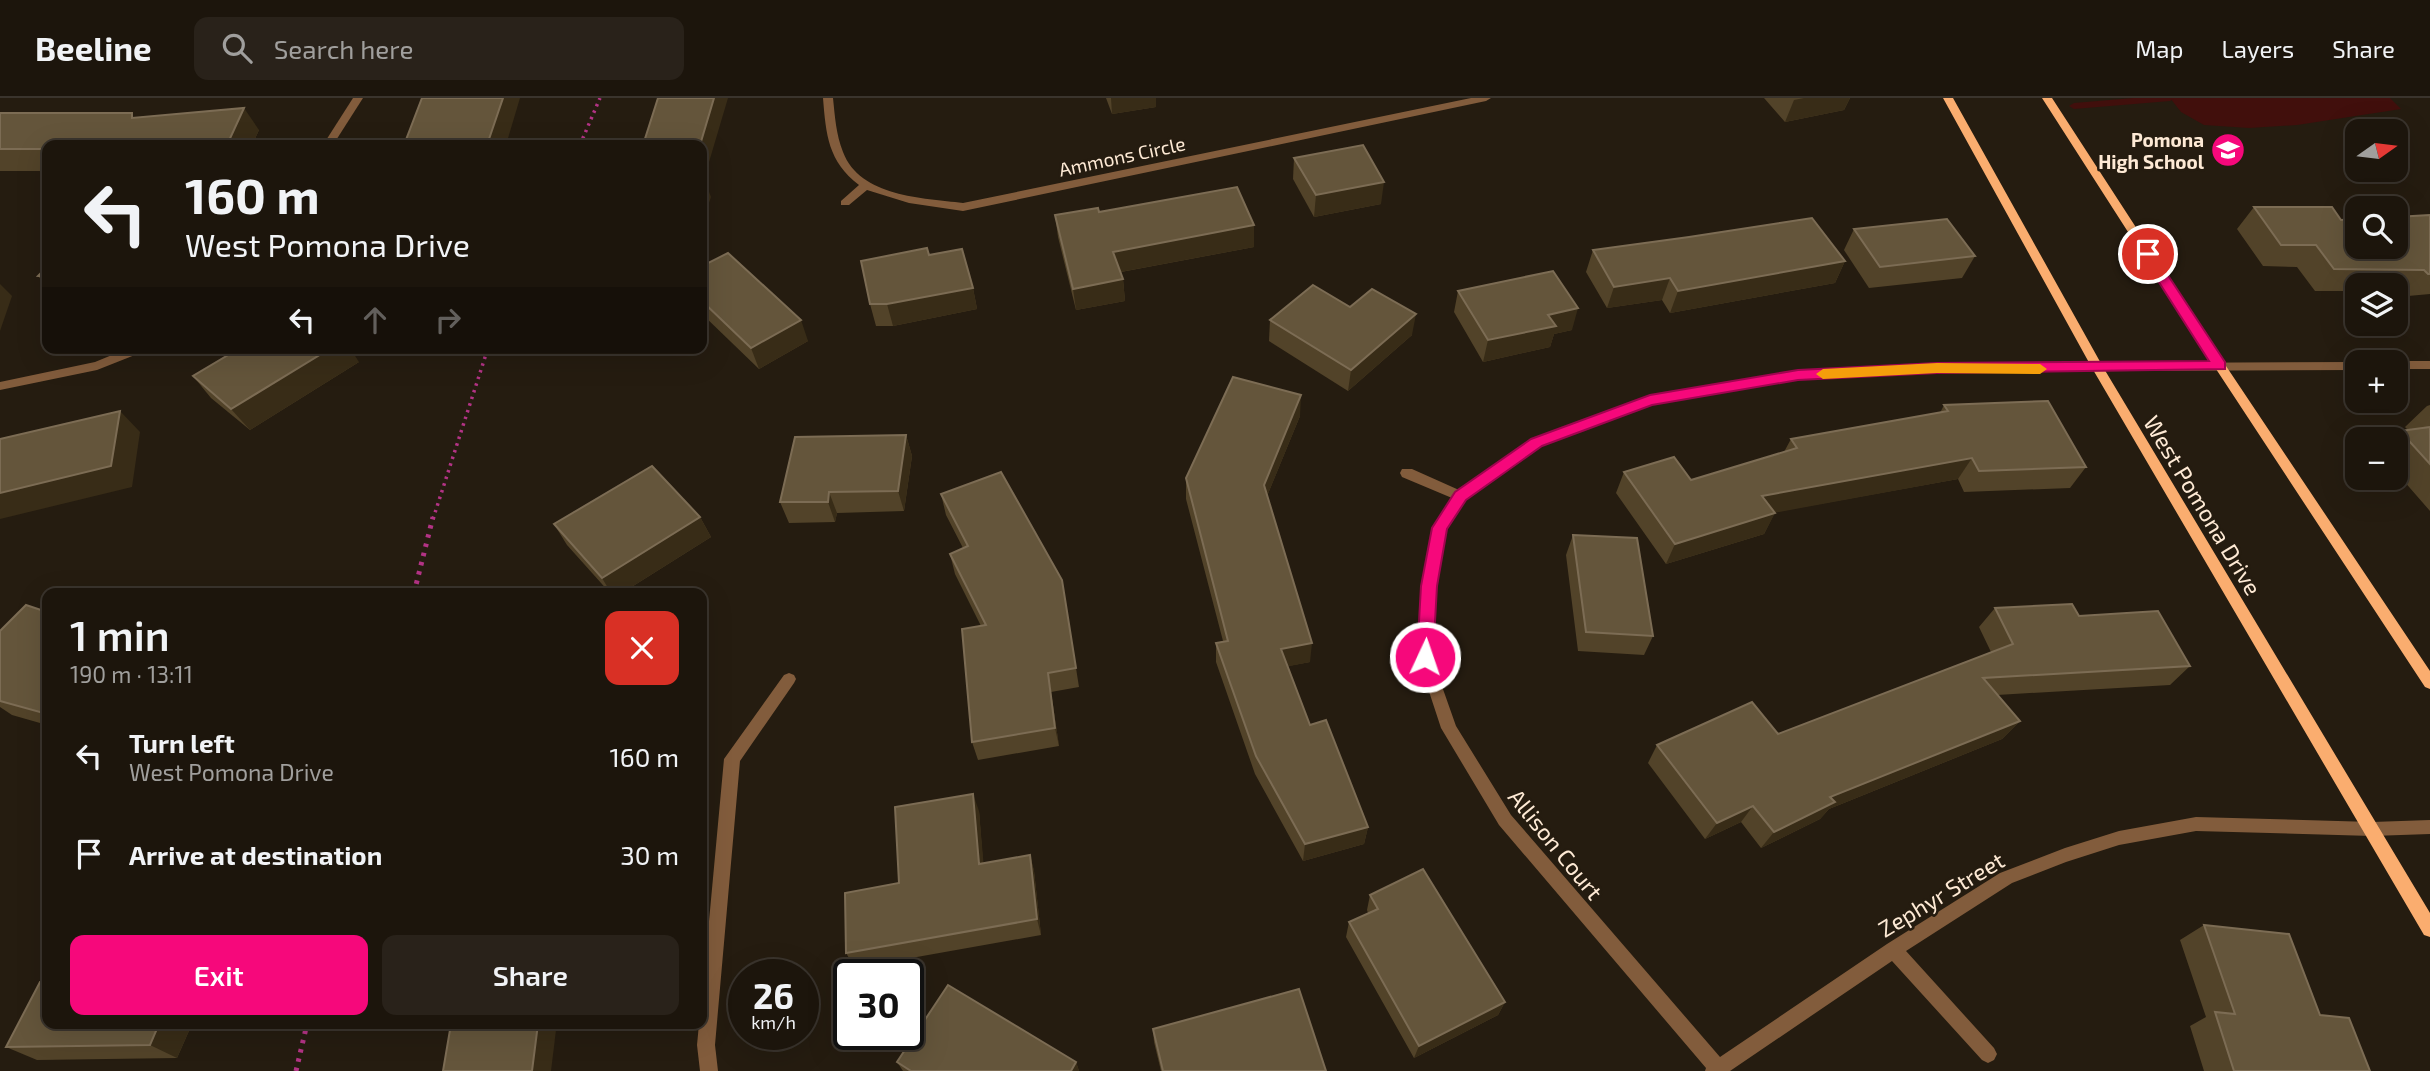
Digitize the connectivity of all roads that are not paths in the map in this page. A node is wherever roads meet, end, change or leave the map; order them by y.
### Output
1 (358, 98) edge
2 (828, 98) edge
3 (1486, 98) edge
4 (1948, 98) edge
5 (2047, 98) edge
6 (331, 140) edge
7 (865, 186) junction
8 (845, 203) dead end
9 (126, 354) edge
10 (2408, 365) edge
11 (2430, 365) edge
12 (2220, 366) junction
13 (2345, 366) edge
14 (2098, 368) junction
15 (0, 386) edge
16 (1407, 473) dead end
17 (1460, 496) junction
18 (789, 679) dead end
19 (2430, 684) edge
20 (2430, 827) edge
21 (2372, 829) junction
22 (2430, 929) edge
23 (1893, 950) junction
24 (1988, 1054) dead end
25 (1716, 1069) edge
26 (709, 1071) edge

1 - 6 street
2 - 7 street, Ammons Circle
3 - 7 street, Ammons Circle
4 - 14 street, West Pomona Drive
5 - 12 street
7 - 8 street
9 - 15 street
10 - 11 street
12 - 13 street, Allison Court
12 - 14 street, Allison Court
12 - 19 street
14 - 17 street, Allison Court
14 - 21 street, West Pomona Drive
16 - 17 street
17 - 25 street, Allison Court
18 - 26 street
20 - 21 street, Zephyr Street
21 - 22 street, West Pomona Drive
21 - 23 street, Zephyr Street
23 - 24 street
23 - 25 street, Zephyr Street

